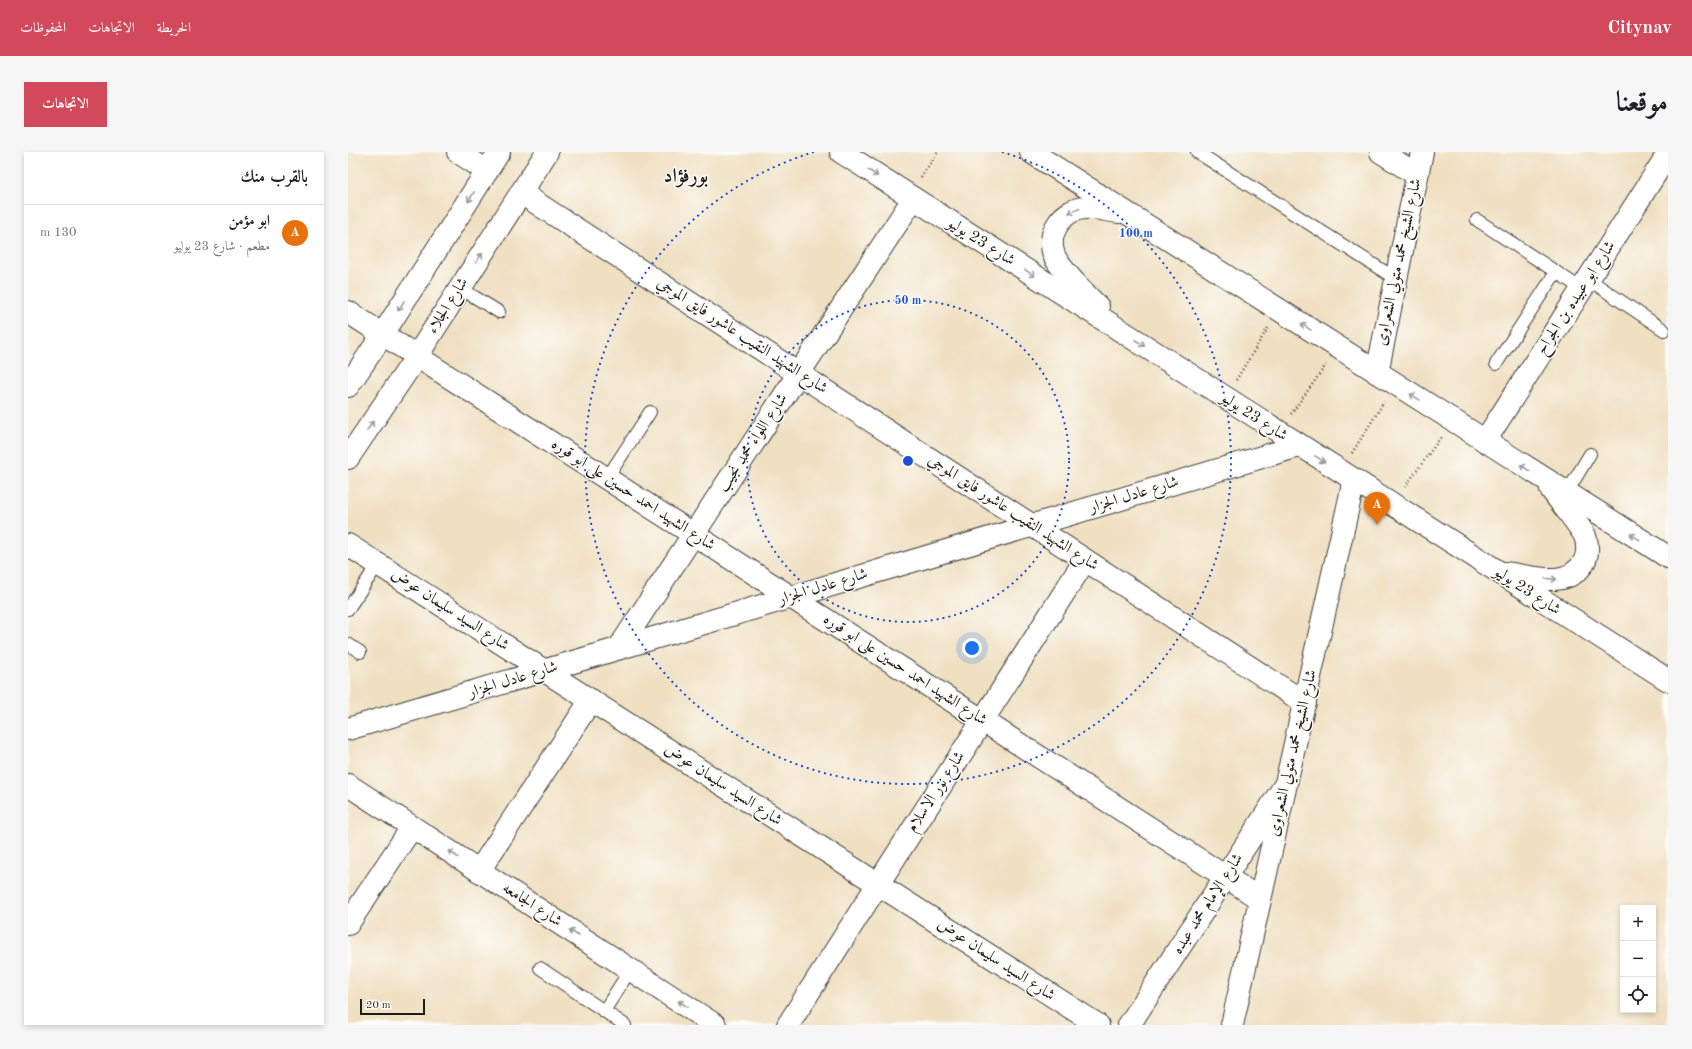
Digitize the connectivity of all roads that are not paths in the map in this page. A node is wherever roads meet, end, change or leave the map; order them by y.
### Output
1 (458, 152) edge
2 (499, 152) edge
3 (547, 152) edge
4 (841, 152) edge
5 (1031, 152) edge
6 (1197, 152) edge
7 (1381, 152) edge
8 (1422, 152) edge
9 (1668, 154) edge
10 (487, 171) junction
11 (1417, 175) junction
12 (521, 193) junction
13 (910, 197) junction
14 (1126, 213) junction
15 (1477, 220) dead end
16 (1556, 272) junction
17 (1396, 279) junction
18 (1585, 284) junction
19 (460, 288) junction
20 (348, 312) edge
21 (499, 312) dead end
22 (1115, 326) junction
23 (1664, 330) dead end
24 (383, 334) junction
25 (417, 356) junction
26 (1496, 364) dead end
27 (798, 373) junction
28 (1376, 373) junction
29 (348, 386) edge
30 (650, 412) dead end
31 (1485, 442) junction
32 (1299, 446) junction
33 (1590, 454) dead end
34 (348, 458) edge
35 (1347, 476) junction
36 (607, 478) junction
37 (1545, 481) junction
38 (1566, 494) junction
39 (1032, 525) junction
40 (694, 534) junction
41 (348, 545) edge
42 (1668, 557) edge
43 (1084, 560) junction
44 (378, 564) junction
45 (1498, 572) junction
46 (791, 597) junction
47 (348, 609) edge
48 (348, 644) edge
49 (619, 648) junction
50 (360, 652) dead end
51 (544, 670) junction
52 (1668, 680) edge
53 (591, 700) junction
54 (1304, 703) junction
55 (982, 720) junction
56 (348, 729) edge
57 (1287, 782) junction
58 (348, 785) edge
59 (412, 827) junction
60 (479, 871) junction
61 (1225, 877) junction
62 (878, 884) junction
63 (1260, 900) junction
64 (348, 924) edge
65 (540, 968) dead end
66 (630, 970) junction
67 (604, 1011) junction
68 (625, 1025) edge
69 (715, 1025) edge
70 (788, 1025) edge
71 (1098, 1025) edge
72 (1129, 1025) edge
73 (1232, 1025) edge

1 - 10 street
2 - 10 street
3 - 12 street, شارع الجلاء
4 -> 13 street, شارع 23 يوليو
5 - 14 street
6 - 17 lane
7 - 11 street
8 - 11 street, شارع الشيخ محمد متولي الشعراوى
9 - 18 street, شارع ابو عبيده بن الجراح
10 -> 24 street
11 - 17 street, شارع الشيخ محمد متولي الشعراوى
19 -> 12 street, شارع الجلاء
12 - 27 street, شارع الشهيد النقيب عاشور فايق الموجي
13 -> 22 street, شارع 23 يوليو
13 - 27 street, شارع اللواء محمد نجيب
14 -> 22 street
28 -> 14 street
15 - 16 lane
16 - 18 lane
16 - 26 lane
17 - 28 street, شارع الشيخ محمد متولي الشعراوى
18 - 23 lane
18 - 31 street, شارع ابو عبيده بن الجراح
19 - 21 lane
19 - 25 street, شارع الجلاء
20 - 24 street, شارع الشهيد احمد حسين على ابو قوره
22 -> 32 street, شارع 23 يوليو
24 - 25 street, شارع الشهيد احمد حسين على ابو قوره
24 - 29 street
34 -> 25 street, شارع الجلاء
25 - 36 street, شارع الشهيد احمد حسين على ابو قوره
27 - 39 street, شارع الشهيد النقيب عاشور فايق الموجي
27 - 40 street, شارع اللواء محمد نجيب
31 -> 28 street
30 - 36 lane
37 -> 31 street
32 -> 35 street, شارع 23 يوليو
32 - 39 street, شارع عادل الجزار
33 - 38 lane
35 - 45 street, شارع 23 يوليو
35 - 54 street, شارع الشيخ محمد متولي الشعراوى
36 - 40 street, شارع الشهيد احمد حسين على ابو قوره
37 - 38 street
45 -> 37 street
42 -> 38 street
39 - 43 street, شارع الشهيد النقيب عاشور فايق الموجي
39 - 46 street, شارع عادل الجزار
40 - 46 street, شارع الشهيد احمد حسين على ابو قوره
40 - 49 street, شارع اللواء محمد نجيب
41 - 44 street, شارع السيد سليمان عوض
43 - 54 street, شارع الشهيد النقيب عاشور فايق الموجي
43 - 55 street, شارع نور الاسلام
44 - 47 lane
44 - 51 street, شارع السيد سليمان عوض
45 - 52 street, شارع 23 يوليو
46 - 49 street, شارع عادل الجزار
46 - 55 street, شارع الشهيد احمد حسين على ابو قوره
48 - 50 lane
49 - 51 street, شارع عادل الجزار
51 - 53 street, شارع السيد سليمان عوض
51 - 56 street, شارع عادل الجزار
53 - 60 street
53 - 62 street, شارع السيد سليمان عوض
54 - 57 street, شارع الشيخ محمد متولي الشعراوى
55 - 61 street, شارع الشهيد احمد حسين على ابو قوره
55 - 62 street, شارع نور الاسلام
57 - 61 street, شارع الإمام محمد عبده
57 - 63 street, شارع الشيخ محمد متولي الشعراوى
58 - 59 street, شارع الجامعه
60 -> 59 street, شارع الجامعه
59 - 64 street
66 -> 60 street, شارع الجامعه
61 - 63 street, شارع الشهيد احمد حسين على ابو قوره
61 - 72 street, شارع الإمام محمد عبده
62 - 70 street, شارع نور الاسلام
62 - 71 street, شارع السيد سليمان عوض
63 - 73 street, شارع الشيخ محمد متولي الشعراوى
65 - 67 lane
66 - 67 lane
69 -> 66 street, شارع الجامعه
67 - 68 lane

